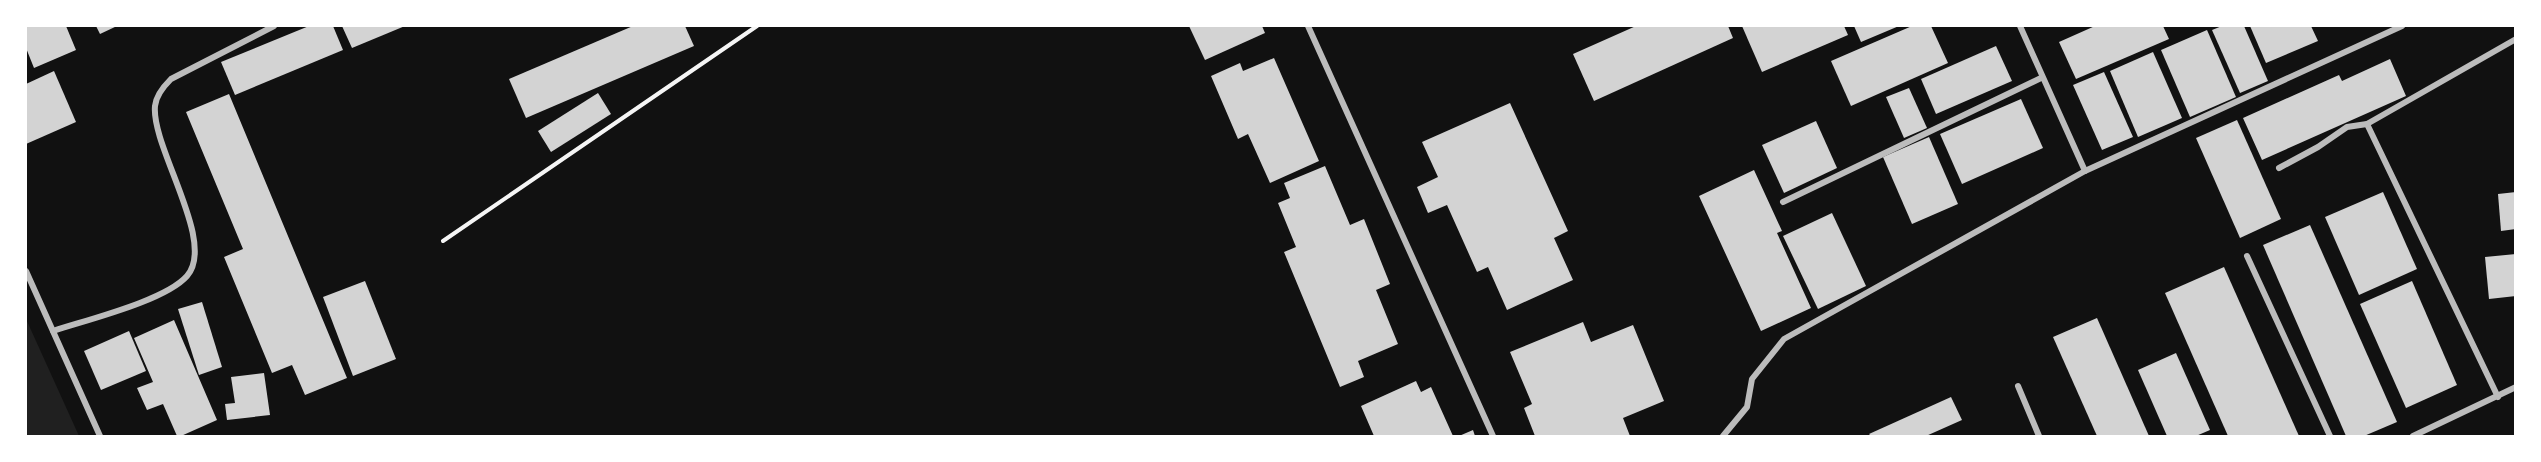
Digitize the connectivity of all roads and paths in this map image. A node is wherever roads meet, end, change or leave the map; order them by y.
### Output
1 (274, 26) edge
2 (757, 26) edge
3 (1308, 26) edge
4 (2019, 26) edge
5 (2402, 26) edge
6 (2516, 39) edge
7 (2041, 78) junction
8 (2367, 124) junction
9 (2279, 168) dead end
10 (2085, 171) junction
11 (1783, 201) dead end
12 (442, 241) dead end
13 (2247, 256) dead end
14 (26, 272) edge
15 (53, 332) junction
16 (2018, 386) dead end
17 (2516, 387) edge
18 (2498, 397) junction
19 (100, 436) edge
20 (1493, 436) edge
21 (1724, 436) edge
22 (2039, 436) edge
23 (2330, 436) edge
24 (2413, 436) edge

1 - 15 street
2 - 12 path
3 - 20 street
4 - 7 street
5 - 10 street
6 - 8 street
7 - 10 street
7 - 11 street
8 - 9 street
8 - 18 street
10 - 21 street
13 - 23 street
14 - 15 street
15 - 19 street
16 - 22 street
17 - 18 street
18 - 24 street

